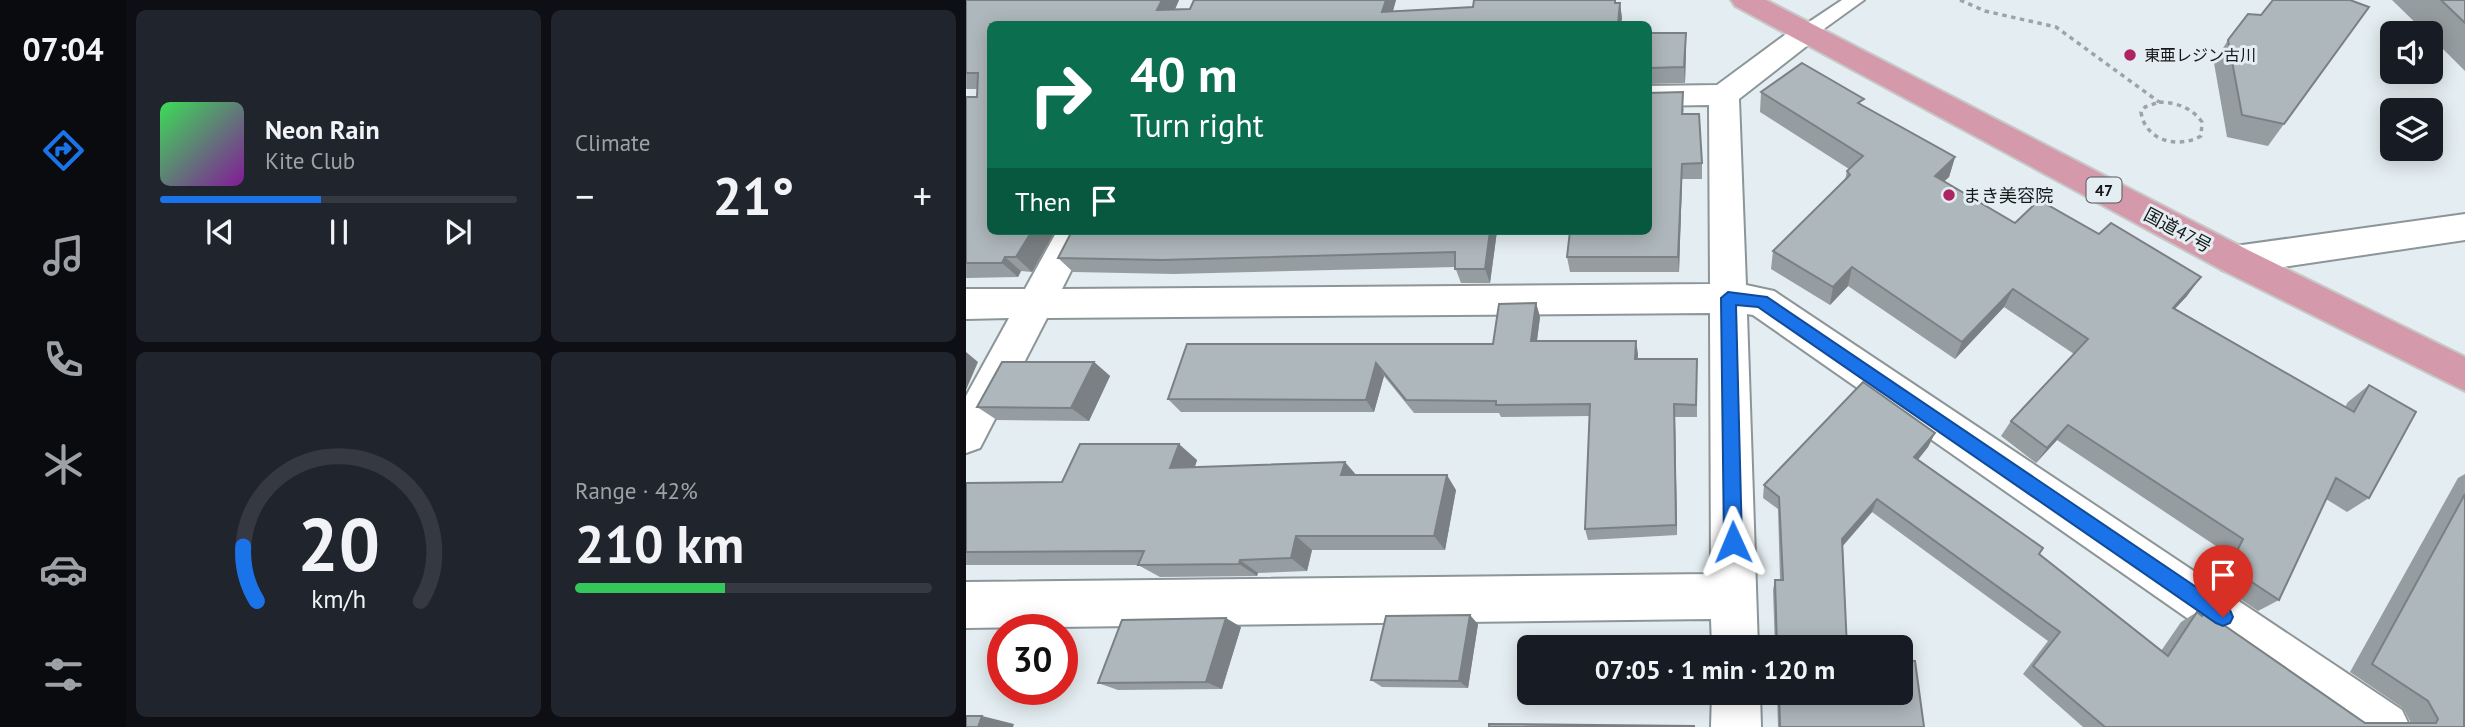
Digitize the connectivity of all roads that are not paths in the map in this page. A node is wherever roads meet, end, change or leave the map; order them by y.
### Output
1 (1745, 0) edge
2 (1855, 0) edge
3 (1807, 32) junction
4 (1724, 95) junction
5 (1652, 96) edge
6 (2465, 227) edge
7 (1072, 235) edge
8 (2235, 260) junction
9 (1728, 298) junction
10 (966, 304) edge
11 (1035, 304) junction
12 (2465, 375) edge
13 (966, 435) edge
14 (1734, 596) junction
15 (966, 605) edge
16 (1735, 635) edge
17 (1735, 705) edge
18 (1736, 727) edge
19 (2385, 727) edge

1 - 3 highway, 国道47号 / 47
2 - 3 lane
3 - 4 street
3 - 8 highway, 国道47号 / 47
4 - 5 street
4 - 9 street
6 - 8 street
7 - 11 street
8 - 12 highway, 国道47号 / 47
9 - 11 street
9 - 14 street
9 - 19 street
10 - 11 street
11 - 13 street
14 - 15 street
14 - 16 street
17 - 18 street

